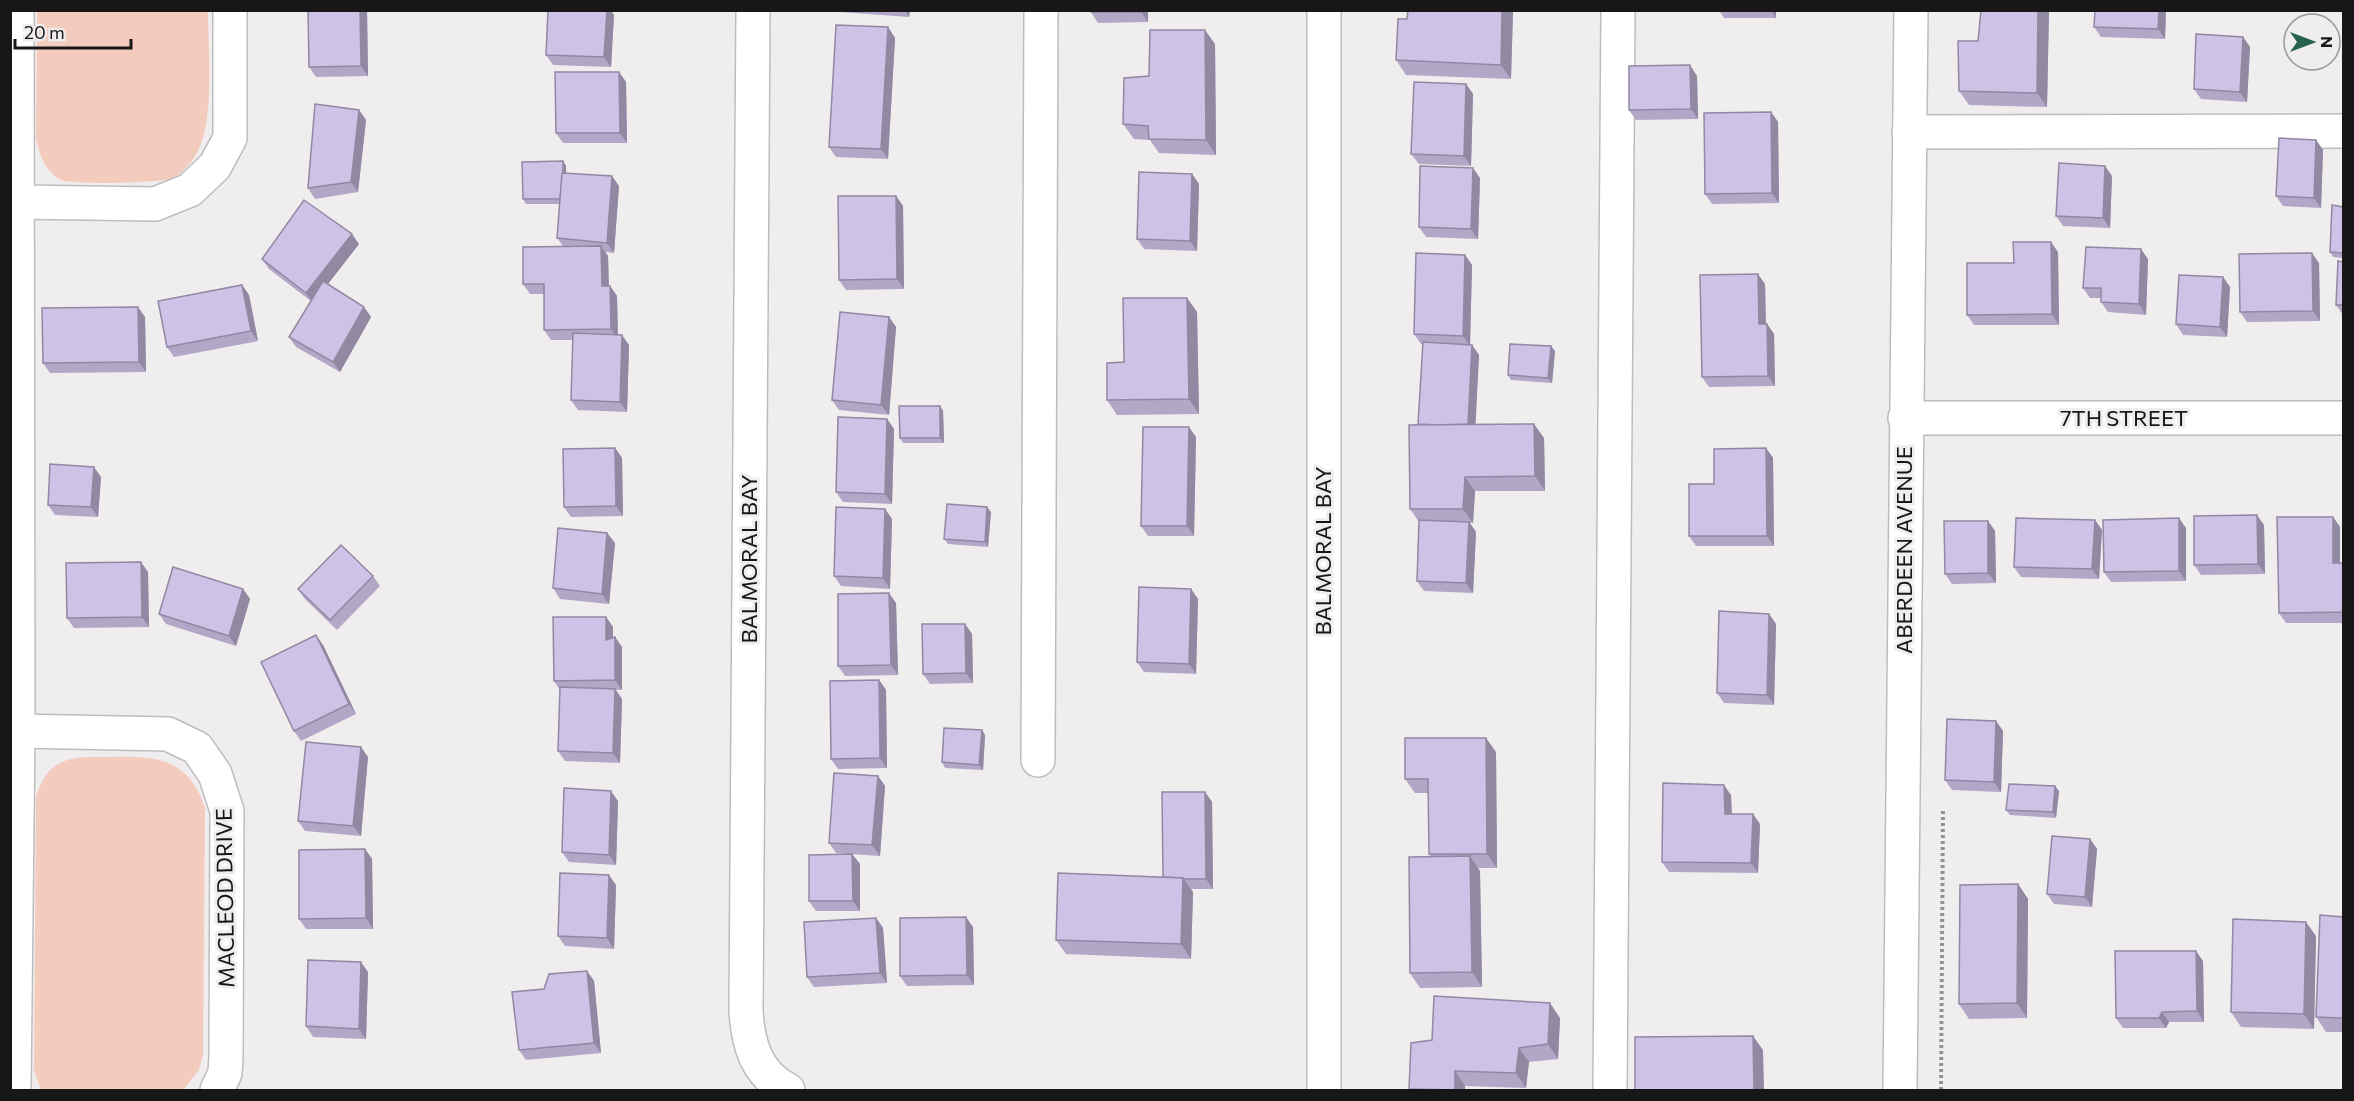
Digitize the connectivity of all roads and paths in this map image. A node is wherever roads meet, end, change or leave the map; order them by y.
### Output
1 (17, 10) edge
2 (230, 10) edge
3 (753, 10) edge
4 (1041, 10) edge
5 (1324, 10) edge
6 (1618, 10) edge
7 (1911, 10) edge
8 (2343, 131) edge
9 (1909, 132) junction
10 (18, 202) junction
11 (1905, 418) junction
12 (2343, 418) edge
13 (18, 731) junction
14 (1038, 760) dead end
15 (14, 1090) edge
16 (218, 1090) edge
17 (788, 1090) edge
18 (1324, 1090) edge
19 (1610, 1090) edge
20 (1900, 1090) edge

1 - 10 street
2 - 10 street
3 - 17 street, BALMORAL BAY
4 - 14 street
5 - 18 street, BALMORAL BAY
6 - 19 street
7 - 9 street, ABERDEEN AVENUE
8 - 9 street
9 - 11 street, ABERDEEN AVENUE
10 - 13 street
11 - 12 street, 7TH STREET
11 - 20 street, ABERDEEN AVENUE
13 - 15 street
13 - 16 street, MACLEOD DRIVE

